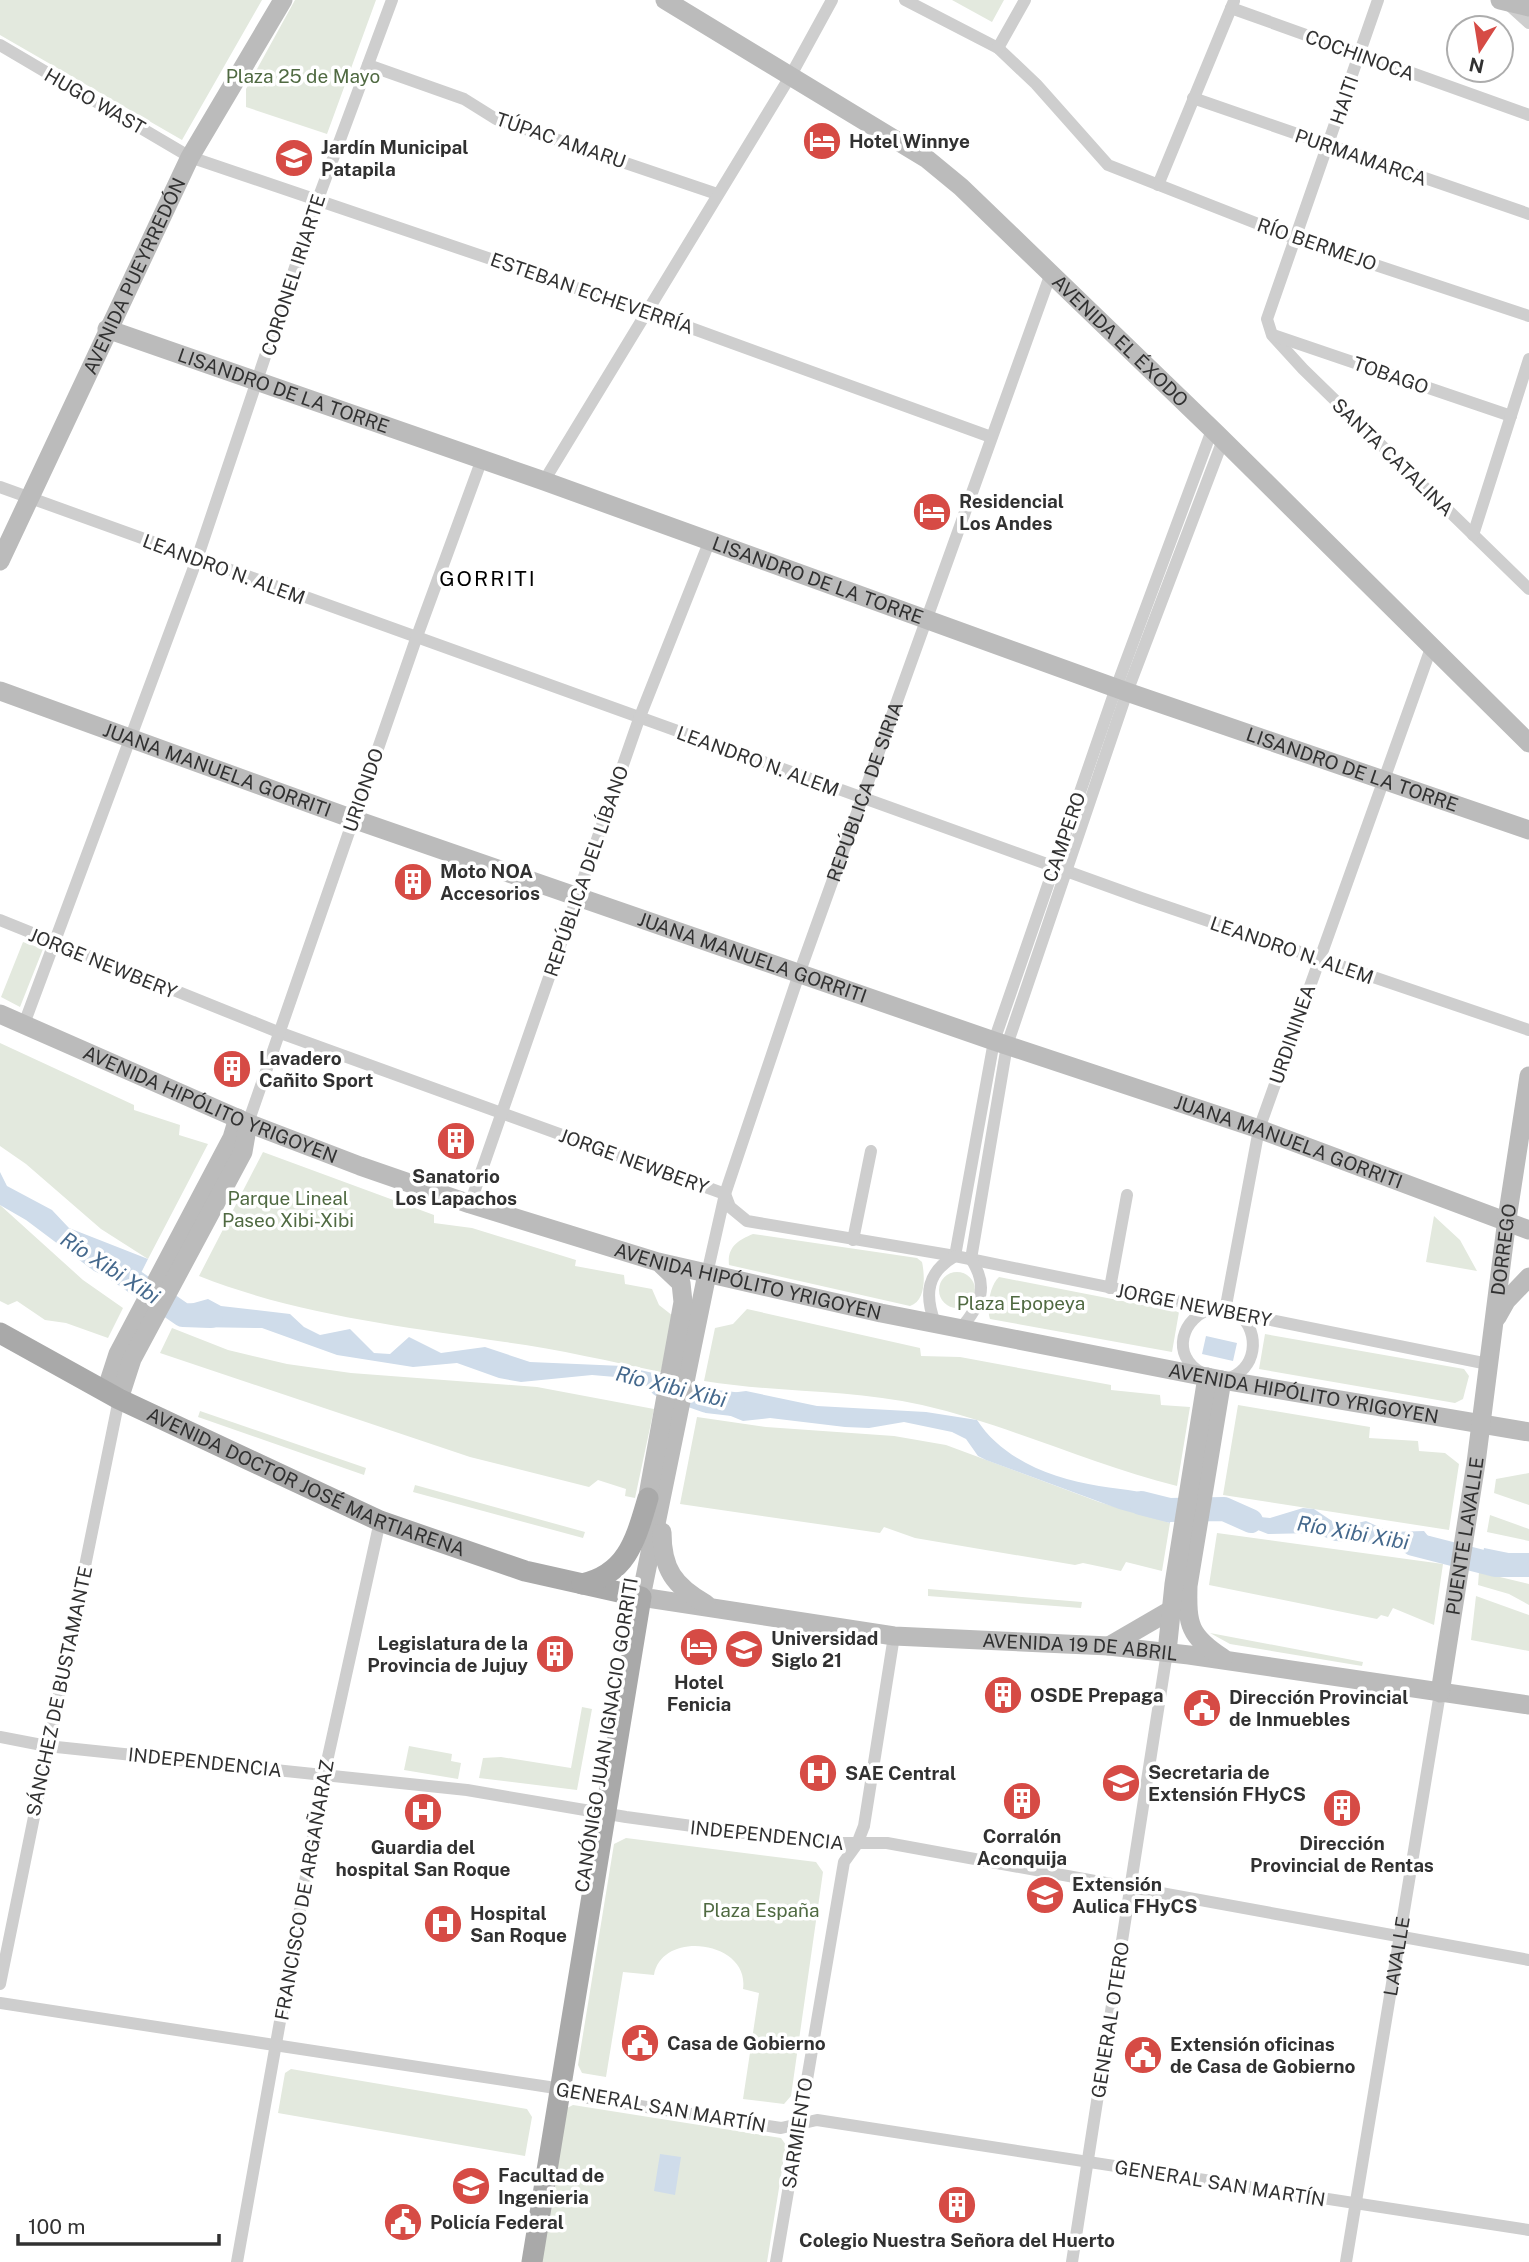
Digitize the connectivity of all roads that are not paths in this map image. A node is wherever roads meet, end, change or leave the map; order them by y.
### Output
1 (283, 0) edge
2 (392, 0) edge
3 (665, 0) edge
4 (832, 0) edge
5 (905, 0) edge
6 (1025, 0) edge
7 (1378, 0) edge
8 (1503, 1) edge
9 (1232, 4) edge
10 (1529, 7) edge
11 (1529, 23) edge
12 (0, 45) edge
13 (998, 48) junction
14 (1359, 56) junction
15 (368, 65) junction
16 (791, 75) junction
17 (1193, 98) junction
18 (1529, 115) edge
19 (1328, 146) junction
20 (190, 157) junction
21 (1158, 185) junction
22 (718, 194) junction
23 (317, 199) junction
24 (1529, 214) edge
25 (1294, 238) junction
26 (1051, 273) junction
27 (647, 312) junction
28 (1529, 316) edge
29 (1267, 319) joint
30 (107, 329) junction
31 (1272, 335) junction
32 (1529, 359) edge
33 (258, 382) junction
34 (1511, 416) junction
35 (1218, 435) junction
36 (991, 436) junction
37 (482, 459) junction
38 (544, 481) junction
39 (0, 487) edge
40 (30, 497) junction
41 (1473, 535) junction
42 (710, 540) junction
43 (197, 559) junction
44 (0, 561) edge
45 (1529, 589) edge
46 (928, 618) junction
47 (416, 639) junction
48 (1432, 648) junction
49 (1122, 690) junction
50 (0, 691) edge
51 (639, 719) junction
52 (130, 739) junction
53 (1529, 743) edge
54 (1384, 781) junction
55 (862, 798) junction
56 (353, 819) junction
57 (1529, 830) edge
58 (1059, 868) junction
59 (577, 897) junction
60 (0, 920) edge
61 (53, 944) junction
62 (1318, 960) junction
63 (799, 974) junction
64 (0, 1014) edge
65 (24, 1024) junction
66 (1529, 1030) edge
67 (278, 1032) junction
68 (1000, 1043) junction
69 (1529, 1076) edge
70 (502, 1112) junction
71 (243, 1120) junction
72 (1259, 1129) junction
73 (872, 1151) dead end
74 (725, 1194) junction
75 (1127, 1195) dead end
76 (470, 1204) junction
77 (1507, 1219) junction
78 (1529, 1230) edge
79 (853, 1240) junction
80 (956, 1256) junction
81 (971, 1259) junction
82 (658, 1262) junction
83 (707, 1274) junction
84 (1529, 1277) edge
85 (1110, 1288) junction
86 (1225, 1310) junction
87 (689, 1316) junction
88 (935, 1323) junction
89 (961, 1328) junction
90 (1492, 1332) junction
91 (0, 1333) edge
92 (1488, 1364) junction
93 (1215, 1378) junction
94 (112, 1395) junction
95 (1481, 1423) junction
96 (1529, 1432) edge
97 (655, 1498) junction
98 (380, 1521) junction
99 (581, 1584) junction
100 (1181, 1585) junction
101 (635, 1596) junction
102 (714, 1609) junction
103 (1171, 1610) junction
104 (894, 1636) junction
105 (1109, 1646) junction
106 (1447, 1650) joint
107 (1167, 1652) junction
108 (1227, 1660) junction
109 (1440, 1693) junction
110 (1529, 1705) edge
111 (0, 1737) edge
112 (47, 1745) junction
113 (324, 1775) junction
114 (599, 1811) junction
115 (857, 1844) junction
116 (1131, 1889) junction
117 (1400, 1937) junction
118 (1529, 1959) edge
119 (0, 1984) edge
120 (0, 2003) edge
121 (276, 2044) junction
122 (554, 2089) junction
123 (798, 2124) junction
124 (1088, 2162) junction
125 (1355, 2204) junction
126 (1529, 2230) edge
127 (237, 2262) edge
128 (521, 2262) edge
129 (532, 2262) edge
130 (776, 2262) edge
131 (1072, 2262) edge
132 (1346, 2262) edge

1 - 20 main road, AVENIDA PUEYRREDÓN
2 - 15 street, CORONEL IRIARTE
3 - 16 main road, AVENIDA EL ÉXODO
4 - 16 street
5 - 13 street
6 - 13 street
7 - 14 street, HAITI
8 - 10 main road
8 - 11 street
9 - 14 street, COCHINOCA
9 - 17 street
12 - 20 street, HUGO WAST
13 - 21 street, RÍO BERMEJO
14 - 18 street, COCHINOCA
14 - 19 street, HAITI
15 - 22 street, TÚPAC AMARU
15 - 23 street, CORONEL IRIARTE
16 - 22 street
16 - 26 main road, AVENIDA EL ÉXODO
17 - 19 street, PURMAMARCA
17 - 21 street
19 - 24 street, PURMAMARCA
19 - 25 street, HAITI
20 - 23 street, ESTEBAN ECHEVERRÍA
20 - 30 main road, AVENIDA PUEYRREDÓN
21 - 25 street, RÍO BERMEJO
22 - 27 street
23 - 27 street, ESTEBAN ECHEVERRÍA
23 - 33 street, CORONEL IRIARTE
25 - 28 street, RÍO BERMEJO
25 - 29 street, HAITI
26 - 35 main road, AVENIDA EL ÉXODO
26 - 36 street, REPÚBLICA DE SIRIA
27 - 36 street, ESTEBAN ECHEVERRÍA
27 - 38 street
29 - 31 street, SANTA CATALINA
30 - 33 main road, LISANDRO DE LA TORRE
30 - 40 main road, AVENIDA PUEYRREDÓN
31 - 34 street, TOBAGO
31 - 41 street, SANTA CATALINA
32 - 34 street
33 - 37 main road, LISANDRO DE LA TORRE
33 - 43 street, CORONEL IRIARTE
34 - 41 street
35 - 48 main road, AVENIDA EL ÉXODO
35 - 49 street, CAMPERO
36 - 46 street, REPÚBLICA DE SIRIA
37 - 38 main road, LISANDRO DE LA TORRE
37 - 47 street, URIONDO
38 - 42 main road, LISANDRO DE LA TORRE
39 - 40 street, LEANDRO N. ALEM
40 - 43 street, LEANDRO N. ALEM
40 - 44 main road, AVENIDA PUEYRREDÓN
41 - 45 street, SANTA CATALINA
42 - 46 main road, LISANDRO DE LA TORRE
42 - 51 street, REPÚBLICA DEL LÍBANO
43 - 47 street, LEANDRO N. ALEM
43 - 52 street, CORONEL IRIARTE
46 - 49 main road, LISANDRO DE LA TORRE
46 - 55 street, REPÚBLICA DE SIRIA
47 - 51 street, LEANDRO N. ALEM
47 - 56 street, URIONDO
48 - 53 main road, AVENIDA EL ÉXODO
48 - 54 street, URDININEA
49 - 54 main road, LISANDRO DE LA TORRE
49 - 58 street, CAMPERO
50 - 52 main road, JUANA MANUELA GORRITI
51 - 55 street, LEANDRO N. ALEM
51 - 59 street, REPÚBLICA DEL LÍBANO
52 - 56 main road, JUANA MANUELA GORRITI
52 - 61 street, CORONEL IRIARTE
54 - 57 main road, LISANDRO DE LA TORRE
54 - 62 street, URDININEA
55 - 58 street, LEANDRO N. ALEM
55 - 63 street, REPÚBLICA DE SIRIA
56 - 59 main road, JUANA MANUELA GORRITI
56 - 67 street, URIONDO
58 - 62 street, LEANDRO N. ALEM
58 - 68 street, CAMPERO
59 - 63 main road, JUANA MANUELA GORRITI
59 - 70 street, REPÚBLICA DEL LÍBANO
60 - 61 street, JORGE NEWBERY
61 - 65 street, CORONEL IRIARTE
61 - 67 street, JORGE NEWBERY
62 - 66 street, LEANDRO N. ALEM
62 - 72 street, URDININEA
63 - 68 main road, JUANA MANUELA GORRITI
63 - 74 street, REPÚBLICA DE SIRIA
64 - 65 main road, AVENIDA HIPÓLITO YRIGOYEN
65 - 71 main road, AVENIDA HIPÓLITO YRIGOYEN
67 - 70 street, JORGE NEWBERY
67 - 71 street, URIONDO
68 - 72 main road, JUANA MANUELA GORRITI
68 - 80 street, CAMPERO
68 - 81 street, CAMPERO
69 - 77 main road, DORREGO
70 - 74 street, JORGE NEWBERY
70 - 76 street, REPÚBLICA DEL LÍBANO
71 - 76 main road, AVENIDA HIPÓLITO YRIGOYEN
71 - 94 main road
72 - 77 main road, JUANA MANUELA GORRITI
72 - 86 street, URDININEA
73 - 79 street
74 - 79 street, JORGE NEWBERY
74 - 83 street, REPÚBLICA DE SIRIA
75 - 85 street
76 - 82 main road, AVENIDA HIPÓLITO YRIGOYEN
77 - 78 main road, JUANA MANUELA GORRITI
77 - 90 main road, DORREGO
79 - 80 street, JORGE NEWBERY
80 - 81 street, JORGE NEWBERY
80 - 88 street
81 - 85 street, JORGE NEWBERY
81 - 89 street
82 - 83 main road, AVENIDA HIPÓLITO YRIGOYEN
82 - 87 main road
83 - 87 main road, REPÚBLICA DE SIRIA
83 - 88 main road, AVENIDA HIPÓLITO YRIGOYEN
84 - 90 main road
85 - 86 street, JORGE NEWBERY
86 - 92 street, JORGE NEWBERY
86 - 93 street
86 - 93 street
87 - 97 main road
88 - 89 main road, AVENIDA HIPÓLITO YRIGOYEN
89 - 93 main road, AVENIDA HIPÓLITO YRIGOYEN
90 - 92 main road, DORREGO
91 - 94 main road, AVENIDA DOCTOR JOSÉ MARTIARENA
92 - 95 main road, DORREGO
93 - 95 main road, AVENIDA HIPÓLITO YRIGOYEN
93 - 100 main road
94 - 98 main road, AVENIDA DOCTOR JOSÉ MARTIARENA
94 - 112 street, SÁNCHEZ DE BUSTAMANTE
95 - 96 main road, AVENIDA HIPÓLITO YRIGOYEN
95 - 106 main road, PUENTE LAVALLE
97 - 99 main road
97 - 101 main road, CANÓNIGO JUAN IGNACIO GORRITI
97 - 102 main road
98 - 99 main road, AVENIDA DOCTOR JOSÉ MARTIARENA
98 - 113 street, FRANCISCO DE ARGAÑARAZ
99 - 101 main road, AVENIDA DOCTOR JOSÉ MARTIARENA
100 - 103 main road
100 - 108 main road
101 - 102 main road, AVENIDA 19 DE ABRIL
101 - 114 main road, CANÓNIGO JUAN IGNACIO GORRITI
102 - 104 main road, AVENIDA 19 DE ABRIL
103 - 105 main road
103 - 107 main road
104 - 105 main road, AVENIDA 19 DE ABRIL
104 - 115 street, SARMIENTO
105 - 107 main road, AVENIDA 19 DE ABRIL
106 - 109 main road, LAVALLE
107 - 108 main road, AVENIDA 19 DE ABRIL
107 - 116 street, GENERAL OTERO
108 - 109 main road, AVENIDA 19 DE ABRIL
109 - 110 main road, AVENIDA 19 DE ABRIL
109 - 117 street, LAVALLE
111 - 112 street, INDEPENDENCIA
112 - 113 street, INDEPENDENCIA
112 - 119 street, SÁNCHEZ DE BUSTAMANTE
113 - 114 street, INDEPENDENCIA
113 - 121 street, FRANCISCO DE ARGAÑARAZ
114 - 115 street, INDEPENDENCIA
114 - 122 main road, CANÓNIGO JUAN IGNACIO GORRITI
115 - 116 street, INDEPENDENCIA
115 - 123 street, SARMIENTO
116 - 117 street, INDEPENDENCIA
116 - 124 street, GENERAL OTERO
117 - 118 street, INDEPENDENCIA
117 - 125 street, LAVALLE
120 - 121 street, GENERAL SAN MARTÍN
121 - 122 street, GENERAL SAN MARTÍN
121 - 127 street, FRANCISCO DE ARGAÑARAZ
122 - 123 street, GENERAL SAN MARTÍN
122 - 128 main road, CANÓNIGO JUAN IGNACIO GORRITI
122 - 129 main road, CANÓNIGO JUAN IGNACIO GORRITI
123 - 124 street, GENERAL SAN MARTÍN
123 - 130 street, SARMIENTO
124 - 125 street, GENERAL SAN MARTÍN
124 - 131 street, GENERAL OTERO
125 - 126 street, GENERAL SAN MARTÍN
125 - 132 street, LAVALLE

